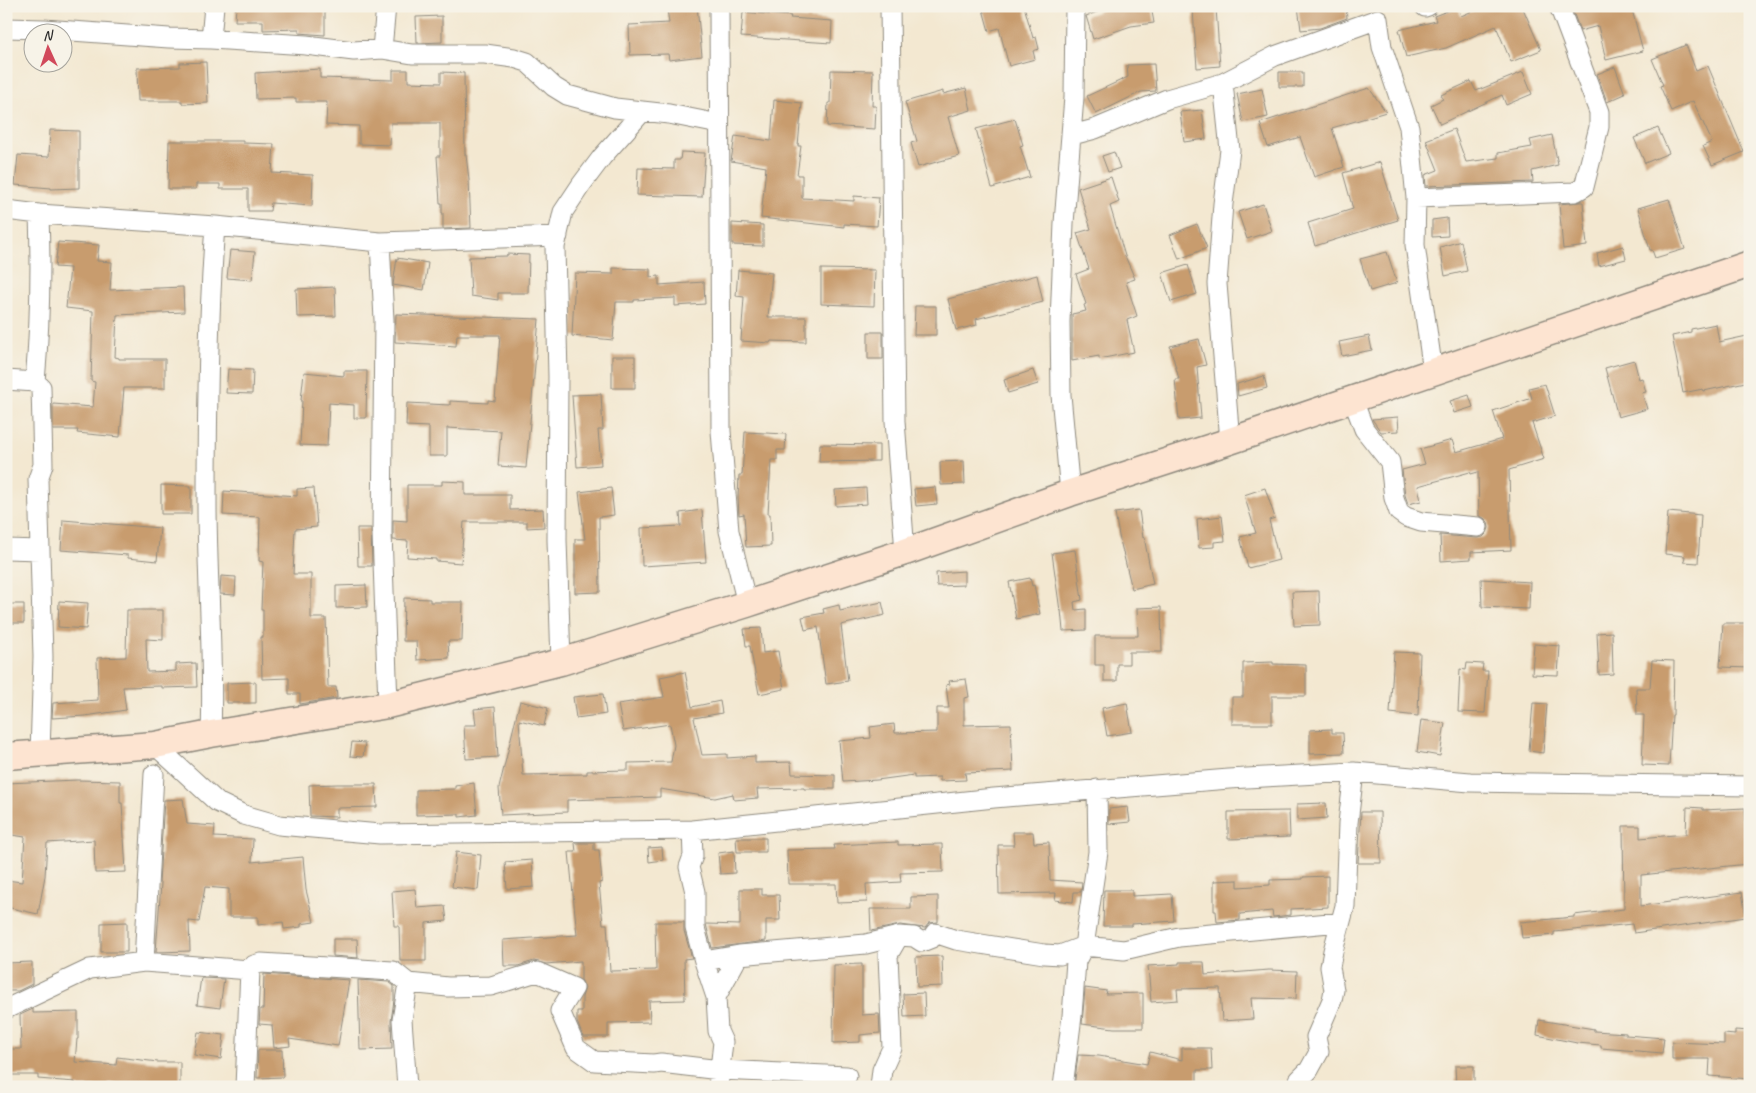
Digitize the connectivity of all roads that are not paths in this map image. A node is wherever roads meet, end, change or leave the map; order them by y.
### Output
1 (214, 6) edge
2 (386, 6) edge
3 (719, 6) edge
4 (890, 6) edge
5 (1074, 6) edge
6 (1559, 6) edge
7 (6, 28) edge
8 (211, 39) junction
9 (382, 49) junction
10 (1223, 83) junction
11 (643, 111) junction
12 (719, 124) junction
13 (1072, 135) junction
14 (1416, 198) junction
15 (6, 210) edge
16 (39, 214) junction
17 (214, 226) junction
18 (558, 236) junction
19 (380, 242) junction
20 (1750, 264) edge
21 (1432, 372) junction
22 (6, 380) edge
23 (35, 382) junction
24 (1353, 400) junction
25 (1230, 441) junction
26 (1070, 493) junction
27 (1478, 527) dead end
28 (6, 549) edge
29 (40, 550) junction
30 (905, 552) junction
31 (747, 604) junction
32 (561, 662) junction
33 (388, 705) junction
34 (211, 734) junction
35 (155, 746) junction
36 (40, 753) junction
37 (6, 756) edge
38 (1354, 772) junction
39 (154, 774) dead end
40 (1750, 786) edge
41 (1097, 790) junction
42 (692, 830) junction
43 (1340, 922) junction
44 (899, 936) junction
45 (866, 944) junction
46 (1084, 946) junction
47 (739, 955) junction
48 (888, 955) junction
49 (704, 961) junction
50 (144, 962) junction
51 (250, 970) junction
52 (408, 983) junction
53 (716, 997) junction
54 (6, 1009) edge
55 (847, 1076) dead end
56 (719, 1078) edge
57 (245, 1087) edge
58 (407, 1087) edge
59 (880, 1087) edge
60 (1062, 1087) edge
61 (1298, 1087) edge

1 - 8 street
2 - 9 street
3 - 12 street
4 - 30 street
5 - 13 street
6 - 14 street
7 - 8 street
8 - 9 street
9 - 11 street
10 - 13 street
10 - 14 street
10 - 25 street
11 - 12 street
11 - 18 street
12 - 31 street
13 - 26 street
14 - 21 street
15 - 16 street
16 - 17 street
16 - 23 street
17 - 19 street
17 - 34 street
18 - 19 street
18 - 32 street
19 - 33 street
20 - 21 main road
21 - 24 main road
22 - 23 street
23 - 29 street
24 - 25 main road
24 - 27 street
25 - 26 main road
26 - 30 main road
28 - 29 street
29 - 36 street
30 - 31 main road
31 - 32 main road
32 - 33 main road
33 - 34 main road
34 - 35 main road
35 - 36 main road
35 - 42 street
36 - 37 main road
38 - 40 street
38 - 41 street
38 - 43 street
39 - 50 street
41 - 42 street
41 - 46 street
42 - 49 street
43 - 46 street
43 - 61 street
44 - 45 street
44 - 46 street
44 - 48 street
45 - 47 street
45 - 48 street
46 - 60 street
47 - 49 street
47 - 53 street
48 - 59 street
49 - 53 street
50 - 51 street
50 - 54 street
51 - 52 street
51 - 57 street
52 - 56 street
52 - 58 street
53 - 56 street
55 - 56 street

